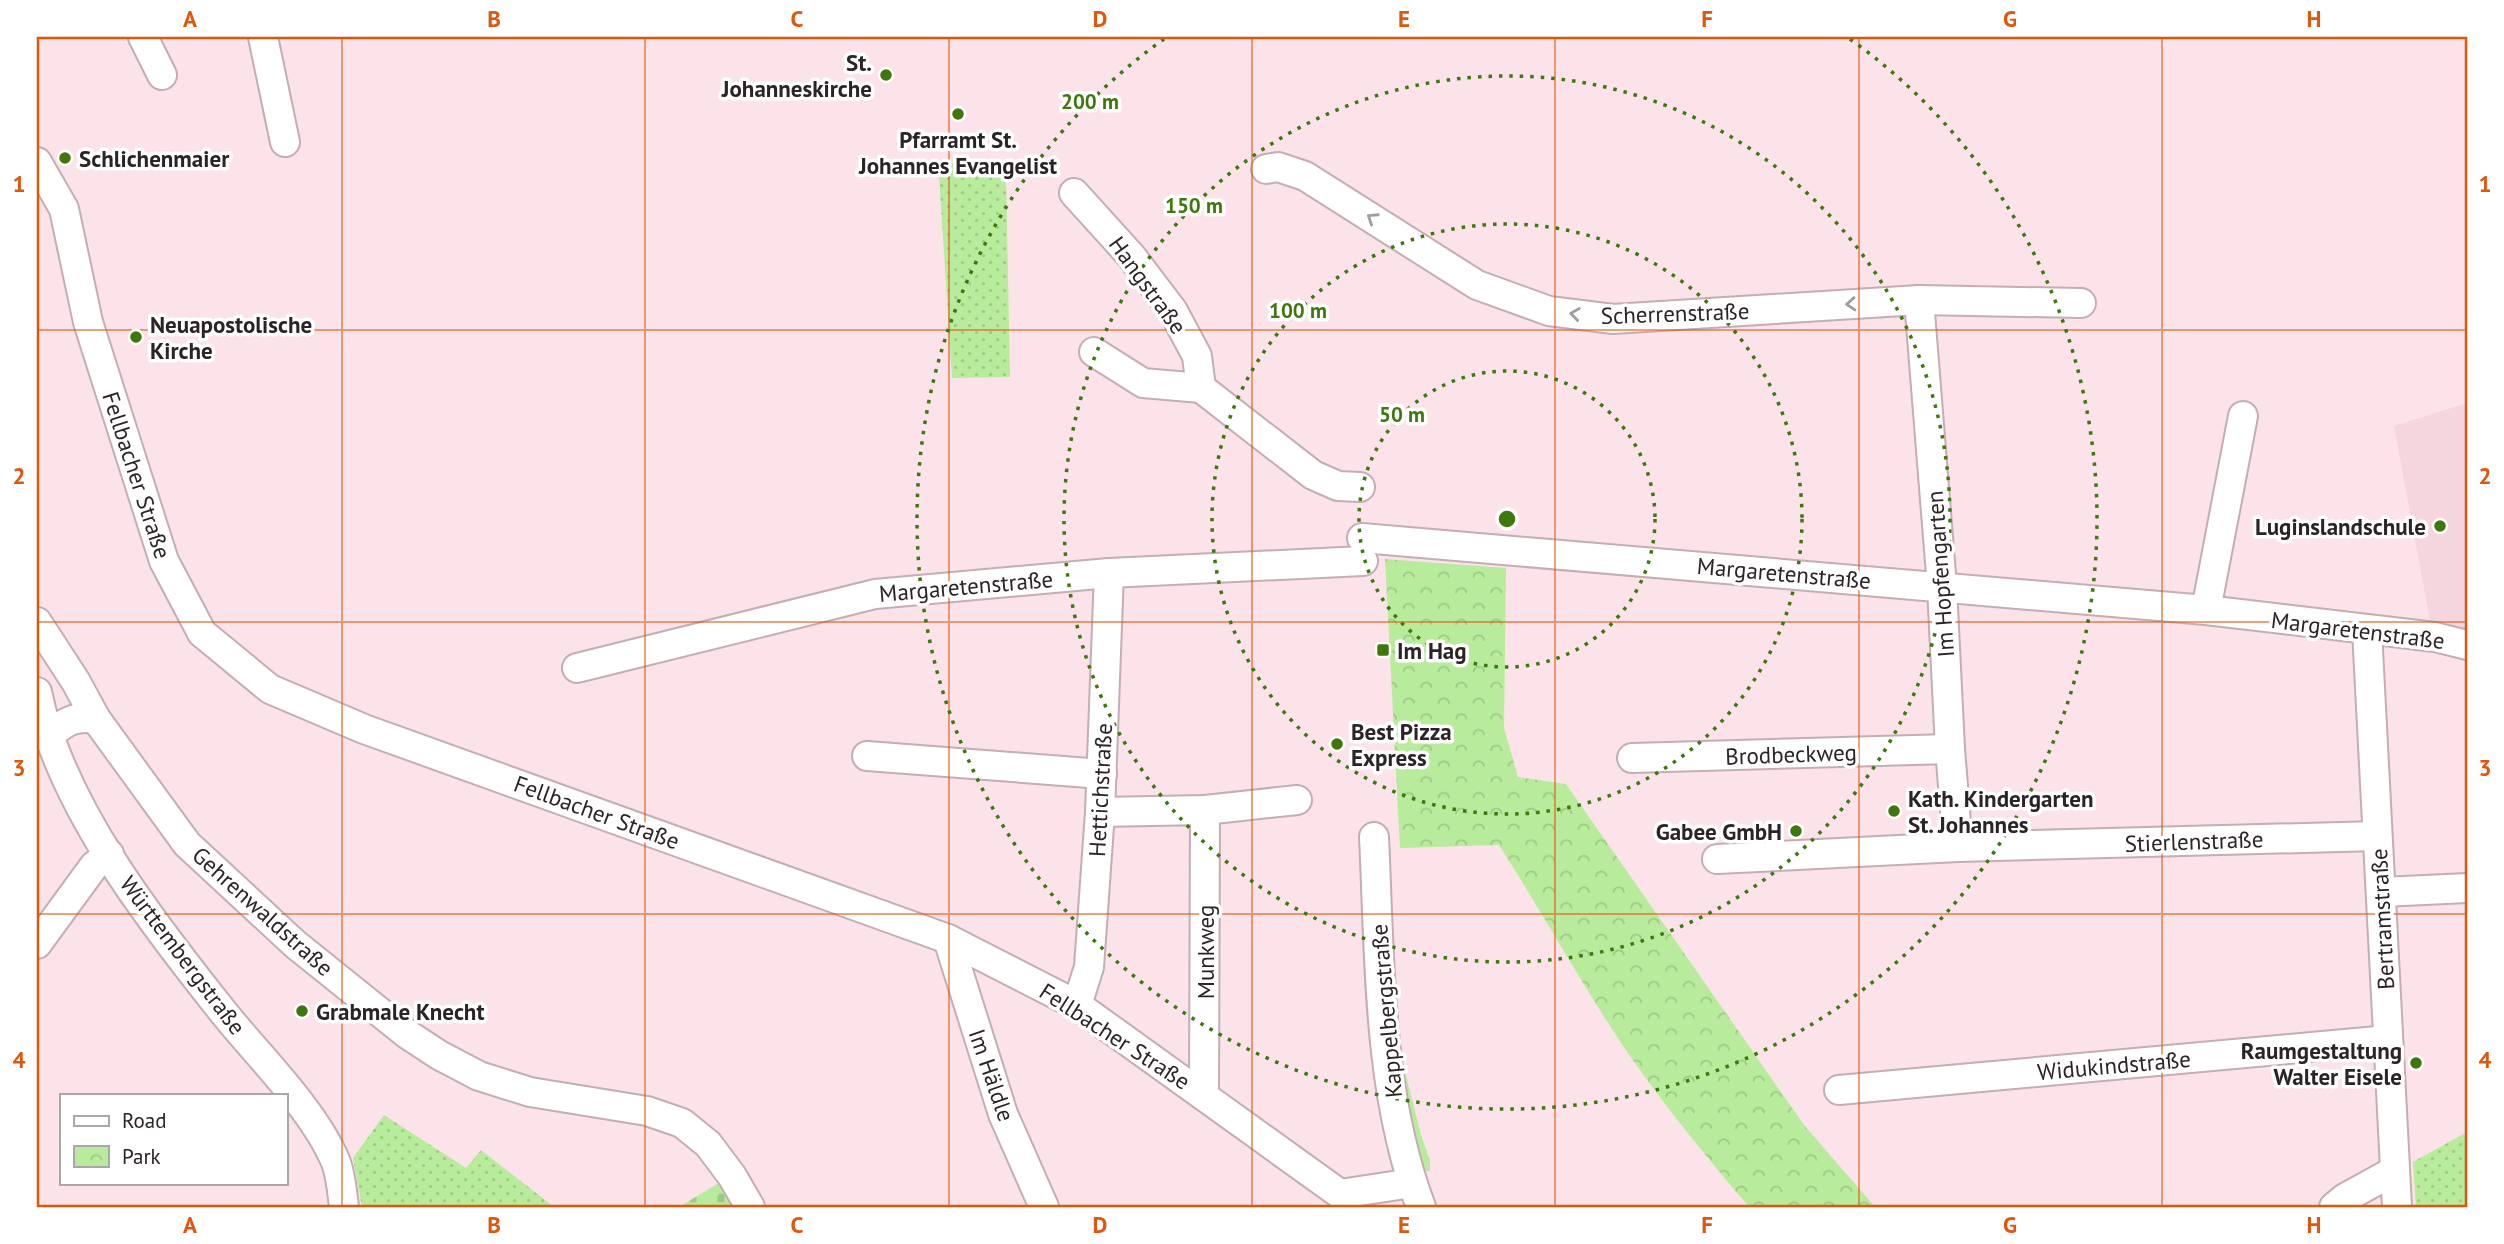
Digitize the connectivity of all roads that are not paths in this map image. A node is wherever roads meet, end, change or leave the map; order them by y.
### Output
1 (143, 37) edge
2 (263, 37) edge
3 (162, 75) dead end
4 (285, 142) dead end
5 (37, 162) edge
6 (1266, 169) dead end
7 (1074, 193) dead end
8 (1919, 300) junction
9 (2081, 303) dead end
10 (1094, 352) dead end
11 (1201, 387) junction
12 (2243, 416) dead end
13 (1360, 487) dead end
14 (1109, 573) junction
15 (1942, 587) junction
16 (2206, 610) junction
17 (37, 622) edge
18 (2367, 630) junction
19 (2467, 645) edge
20 (577, 668) dead end
21 (37, 678) edge
22 (37, 692) edge
23 (96, 719) junction
24 (48, 737) junction
25 (1950, 749) junction
26 (867, 756) dead end
27 (1632, 758) dead end
28 (1102, 774) junction
29 (1297, 800) dead end
30 (1205, 810) junction
31 (1100, 812) junction
32 (2377, 836) junction
33 (1374, 837) dead end
34 (1958, 847) junction
35 (109, 854) junction
36 (1717, 859) dead end
37 (2467, 888) edge
38 (2382, 892) junction
39 (948, 939) junction
40 (37, 944) edge
41 (1077, 1005) junction
42 (2388, 1040) junction
43 (1839, 1090) dead end
44 (1204, 1095) junction
45 (2394, 1171) junction
46 (1416, 1195) edge
47 (1333, 1200) edge
48 (345, 1207) edge
49 (750, 1207) edge
50 (1044, 1207) edge
51 (2334, 1207) edge
52 (2397, 1207) edge

1 - 3 street
2 - 4 street
5 - 39 street, Fellbacher Straße
8 -> 6 street, Scherrenstraße
7 - 11 street, Hangstraße
8 - 9 street, Scherrenstraße
8 - 15 street, Im Hopfengarten
10 - 11 street
11 - 13 street
12 - 16 street
14 - 15 street, Margaretenstraße
14 - 20 street, Margaretenstraße
14 - 28 street, Hettichstraße
15 - 16 street, Margaretenstraße
15 - 25 street, Im Hopfengarten
16 - 18 street, Margaretenstraße
17 - 23 street, Gehrenwaldstraße
18 - 19 street, Margaretenstraße
18 - 32 street, Bertramstraße
21 - 23 street, Gehrenwaldstraße
22 - 24 street, Württembergstraße
23 - 24 street
23 - 49 street, Gehrenwaldstraße
24 - 35 street, Württembergstraße
25 - 27 street, Brodbeckweg
25 - 34 street, Im Hopfengarten
26 - 28 street
28 - 31 street, Hettichstraße
29 - 30 street
30 - 31 street
30 - 44 street, Munkweg
31 - 41 street, Hettichstraße
32 - 34 street, Stierlenstraße
32 - 38 street, Bertramstraße
33 - 46 street, Kappelbergstraße
34 - 36 street, Stierlenstraße
35 - 40 street
35 - 48 street, Württembergstraße
37 - 38 street
38 - 42 street, Bertramstraße
39 - 41 street, Fellbacher Straße
39 - 50 street, Im Häldle
41 - 44 street, Fellbacher Straße
42 - 43 street, Widukindstraße
42 - 45 street, Bertramstraße
44 - 47 street, Fellbacher Straße
45 - 51 street
45 - 52 street, Bertramstraße
46 - 47 street, Fellbacher Straße

